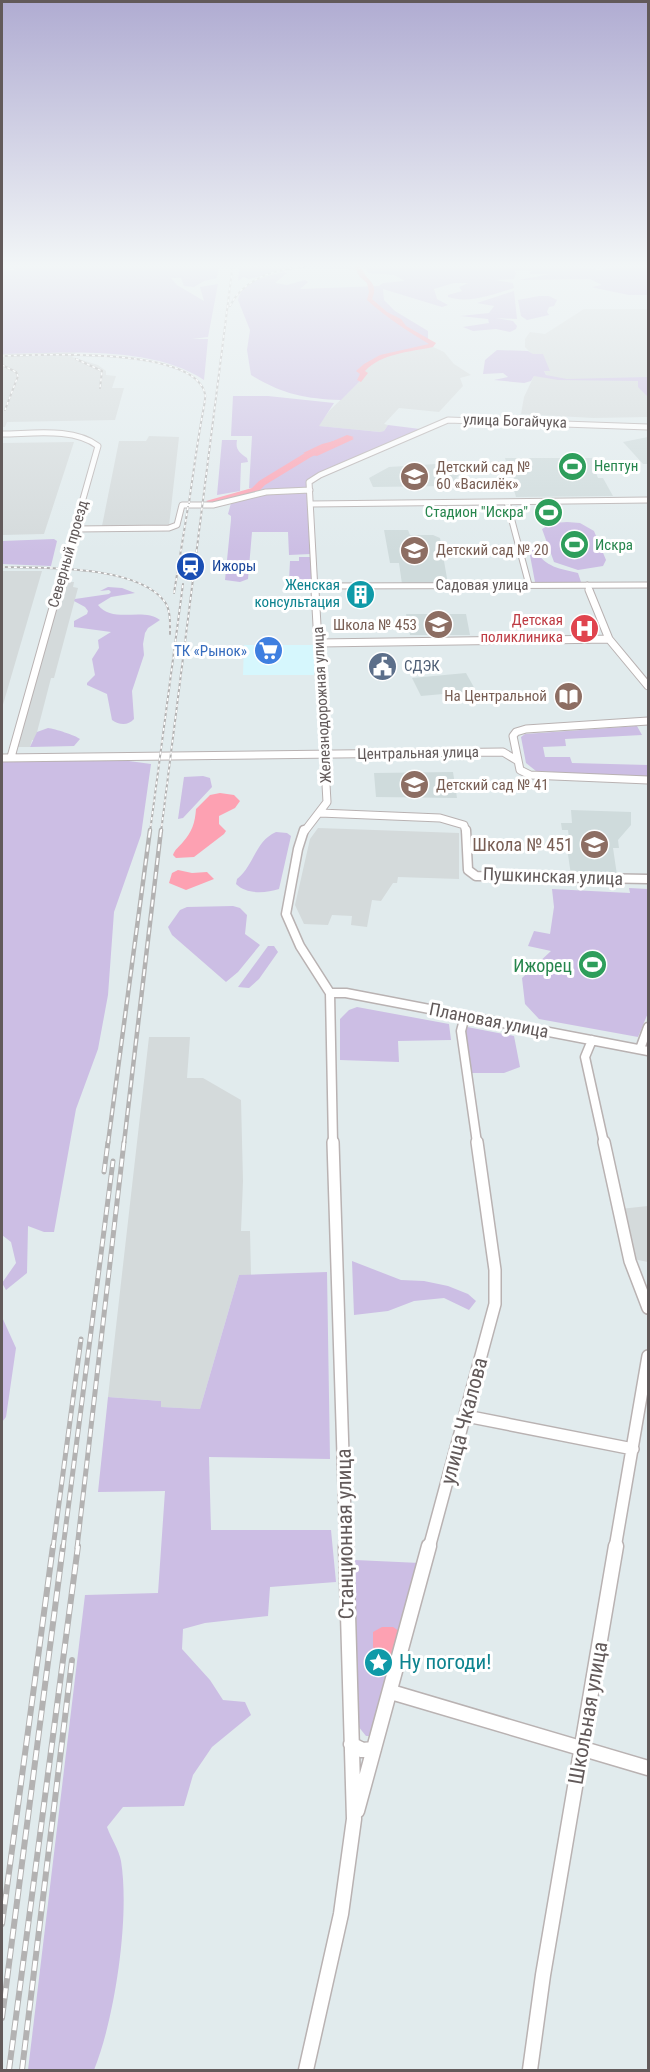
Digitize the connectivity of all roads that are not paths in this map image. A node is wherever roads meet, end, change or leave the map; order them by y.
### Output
1 (648, 427) edge
2 (2, 434) edge
3 (310, 490) junction
4 (648, 500) edge
5 (507, 502) junction
6 (311, 504) junction
7 (75, 529) junction
8 (529, 585) junction
9 (587, 585) junction
10 (648, 585) edge
11 (315, 586) junction
12 (609, 639) junction
13 (319, 643) junction
14 (648, 686) edge
15 (648, 721) edge
16 (514, 745) junction
17 (503, 752) junction
18 (325, 754) junction
19 (2, 758) edge
20 (11, 758) junction
21 (518, 761) junction
22 (648, 780) edge
23 (320, 813) junction
24 (648, 879) edge
25 (330, 993) junction
26 (465, 1016) junction
27 (648, 1027) edge
28 (592, 1040) junction
29 (644, 1050) edge
30 (648, 1308) edge
31 (648, 1356) edge
32 (466, 1416) junction
33 (633, 1449) junction
34 (391, 1692) junction
35 (351, 1744) junction
36 (582, 1748) junction
37 (374, 1749) junction
38 (648, 1768) edge
39 (354, 1819) junction
40 (306, 2070) edge
41 (530, 2070) edge

1 - 3 street, улица Богайчука
2 - 7 street, Северный проезд
3 - 6 street
3 - 7 street
4 - 5 street
5 - 6 street
5 - 8 street
6 - 11 street, Железнодорожная улица
7 - 20 street, Северный проезд
8 - 9 street, Садовая улица
8 - 11 street, Садовая улица
9 - 10 street, Садовая улица
9 - 12 street
11 - 13 street, Железнодорожная улица
12 - 13 street
12 - 14 street
13 - 18 street, Железнодорожная улица
15 - 16 street, Центральная улица
16 - 17 street, Центральная улица
16 - 21 street
17 - 18 street, Центральная улица
17 - 21 street, Центральная улица
18 - 20 street, Центральная улица
18 - 23 street, Железнодорожная улица
19 - 20 street, Центральная улица
21 - 22 street, Центральная улица
23 - 24 street, Пушкинская улица
23 - 25 street, Железнодорожная улица
25 - 26 street, Плановая улица
25 - 35 street, Станционная улица
26 - 28 street, Плановая улица
26 - 32 street, улица Чкалова
27 - 29 street
28 - 29 street, Плановая улица
28 - 30 street
31 - 33 street, Школьная улица
32 - 33 street
32 - 34 street, улица Чкалова
33 - 36 street, Школьная улица
34 - 36 street
34 - 37 street, улица Чкалова
35 - 37 street
35 - 39 street, Станционная улица
36 - 38 street
36 - 41 street, Школьная улица
37 - 39 street, улица Чкалова
39 - 40 street, Станционная улица

